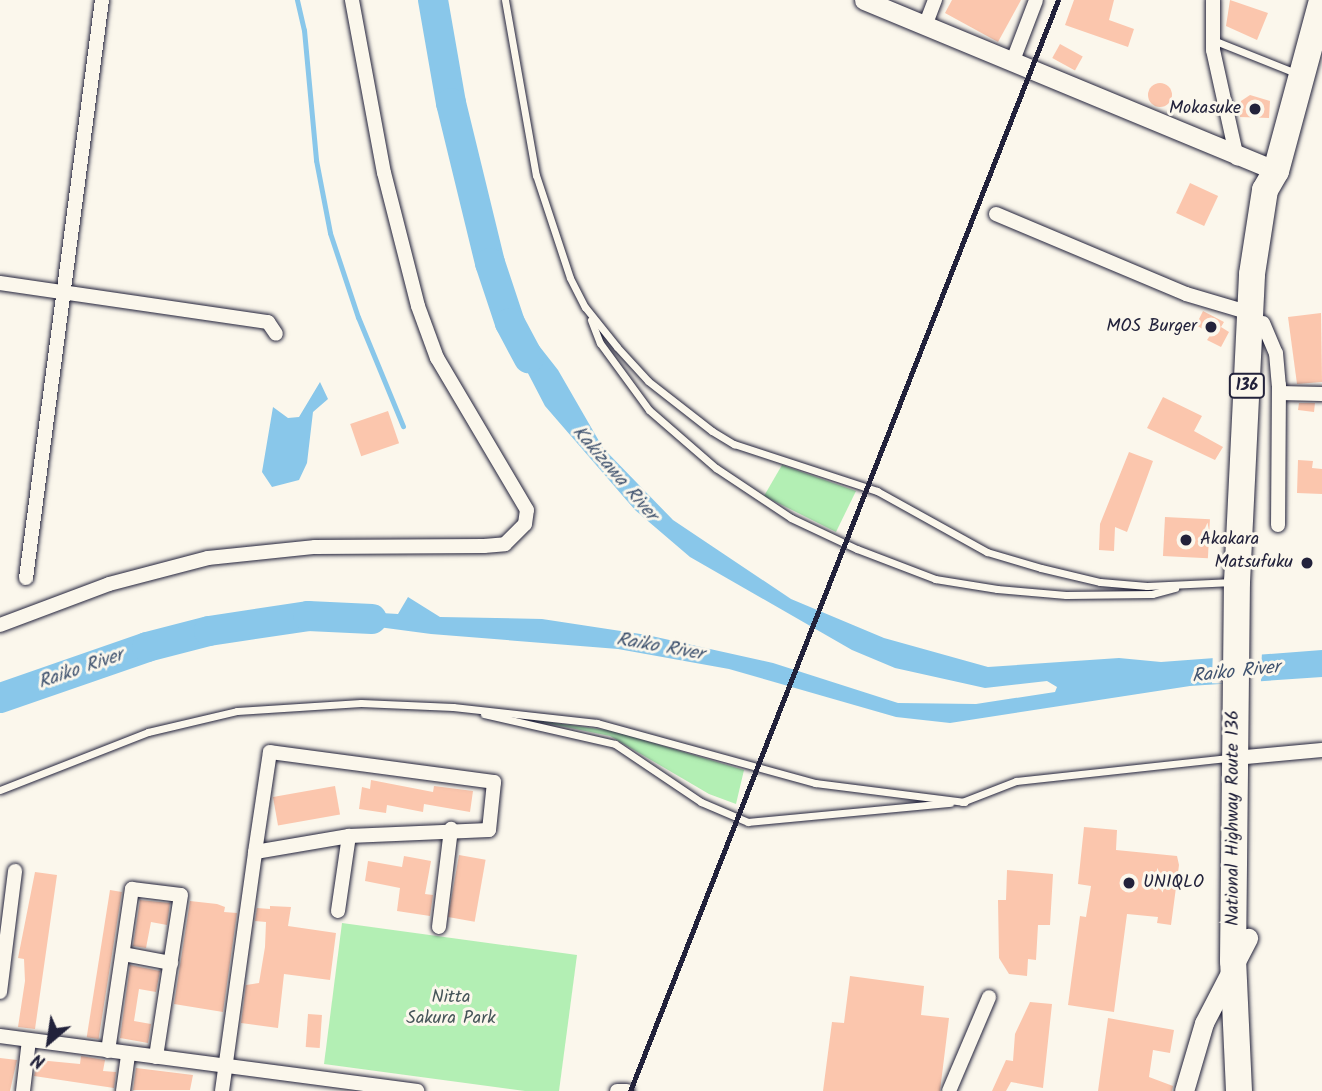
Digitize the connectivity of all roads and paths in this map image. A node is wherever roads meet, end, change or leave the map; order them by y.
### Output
1 (102, 0) edge
2 (352, 0) edge
3 (505, 0) edge
4 (864, 0) edge
5 (935, 0) edge
6 (1036, 0) edge
7 (1213, 0) edge
8 (1322, 0) edge
9 (925, 26) junction
10 (1213, 40) junction
11 (1012, 63) junction
12 (1308, 72) edge
13 (1237, 158) junction
14 (1276, 170) junction
15 (996, 214) dead end
16 (0, 283) edge
17 (61, 291) junction
18 (587, 310) junction
19 (1257, 318) junction
20 (276, 334) dead end
21 (1279, 393) junction
22 (1322, 394) edge
23 (1278, 525) dead end
24 (26, 579) dead end
25 (1190, 584) junction
26 (1241, 597) junction
27 (0, 625) edge
28 (453, 707) junction
29 (1241, 750) junction
30 (1322, 750) edge
31 (0, 790) edge
32 (965, 802) junction
33 (451, 829) junction
34 (349, 836) junction
35 (255, 852) junction
36 (15, 871) dead end
37 (338, 911) dead end
38 (439, 927) dead end
39 (1248, 938) junction
40 (122, 954) junction
41 (1233, 961) junction
42 (171, 963) junction
43 (0, 992) edge
44 (989, 997) dead end
45 (0, 1036) edge
46 (29, 1040) junction
47 (108, 1051) junction
48 (128, 1054) junction
49 (156, 1057) junction
50 (226, 1065) junction
51 (325, 1085) edge
52 (23, 1091) edge
53 (123, 1091) edge
54 (222, 1091) edge
55 (415, 1091) edge
56 (617, 1091) edge
57 (627, 1091) edge
58 (950, 1091) edge
59 (1184, 1091) edge
60 (1239, 1091) edge
61 (1255, 1091) edge

1 - 17 street
2 - 27 street
3 - 18 lane
4 - 9 street
5 - 9 street
6 - 11 street
7 - 10 street
8 - 12 highway, National Highway Route 136 / 136
9 - 11 street
10 - 12 lane
10 - 13 street
11 - 13 street
12 - 14 highway, National Highway Route 136 / 136
13 - 14 street
14 - 19 highway, National Highway Route 136 / 136
15 - 19 street
16 - 17 street
17 - 20 street
17 - 24 street
18 - 25 lane
18 - 25 lane
19 - 21 street
19 - 26 highway, National Highway Route 136 / 136
21 - 22 street
21 - 23 street
25 - 26 lane
26 - 29 highway, National Highway Route 136 / 136
28 - 31 lane
28 - 32 lane
28 - 32 lane
29 - 30 street
29 - 32 lane
29 - 39 highway, National Highway Route 136 / 136
29 - 41 highway, National Highway Route 136 / 136
33 - 34 street
33 - 35 street
33 - 38 street
34 - 35 street
34 - 37 street
35 - 50 street
36 - 43 street
39 - 41 street
39 - 61 highway, National Highway Route 136 / 136
40 - 42 street
40 - 42 street
40 - 47 street
41 - 59 street
41 - 60 highway, National Highway Route 136 / 136
42 - 49 street
44 - 58 street
45 - 46 street
46 - 47 street
46 - 52 street
47 - 48 street
48 - 49 street
48 - 53 street
49 - 50 street
50 - 51 street
50 - 54 street
51 - 55 street
56 - 57 street

